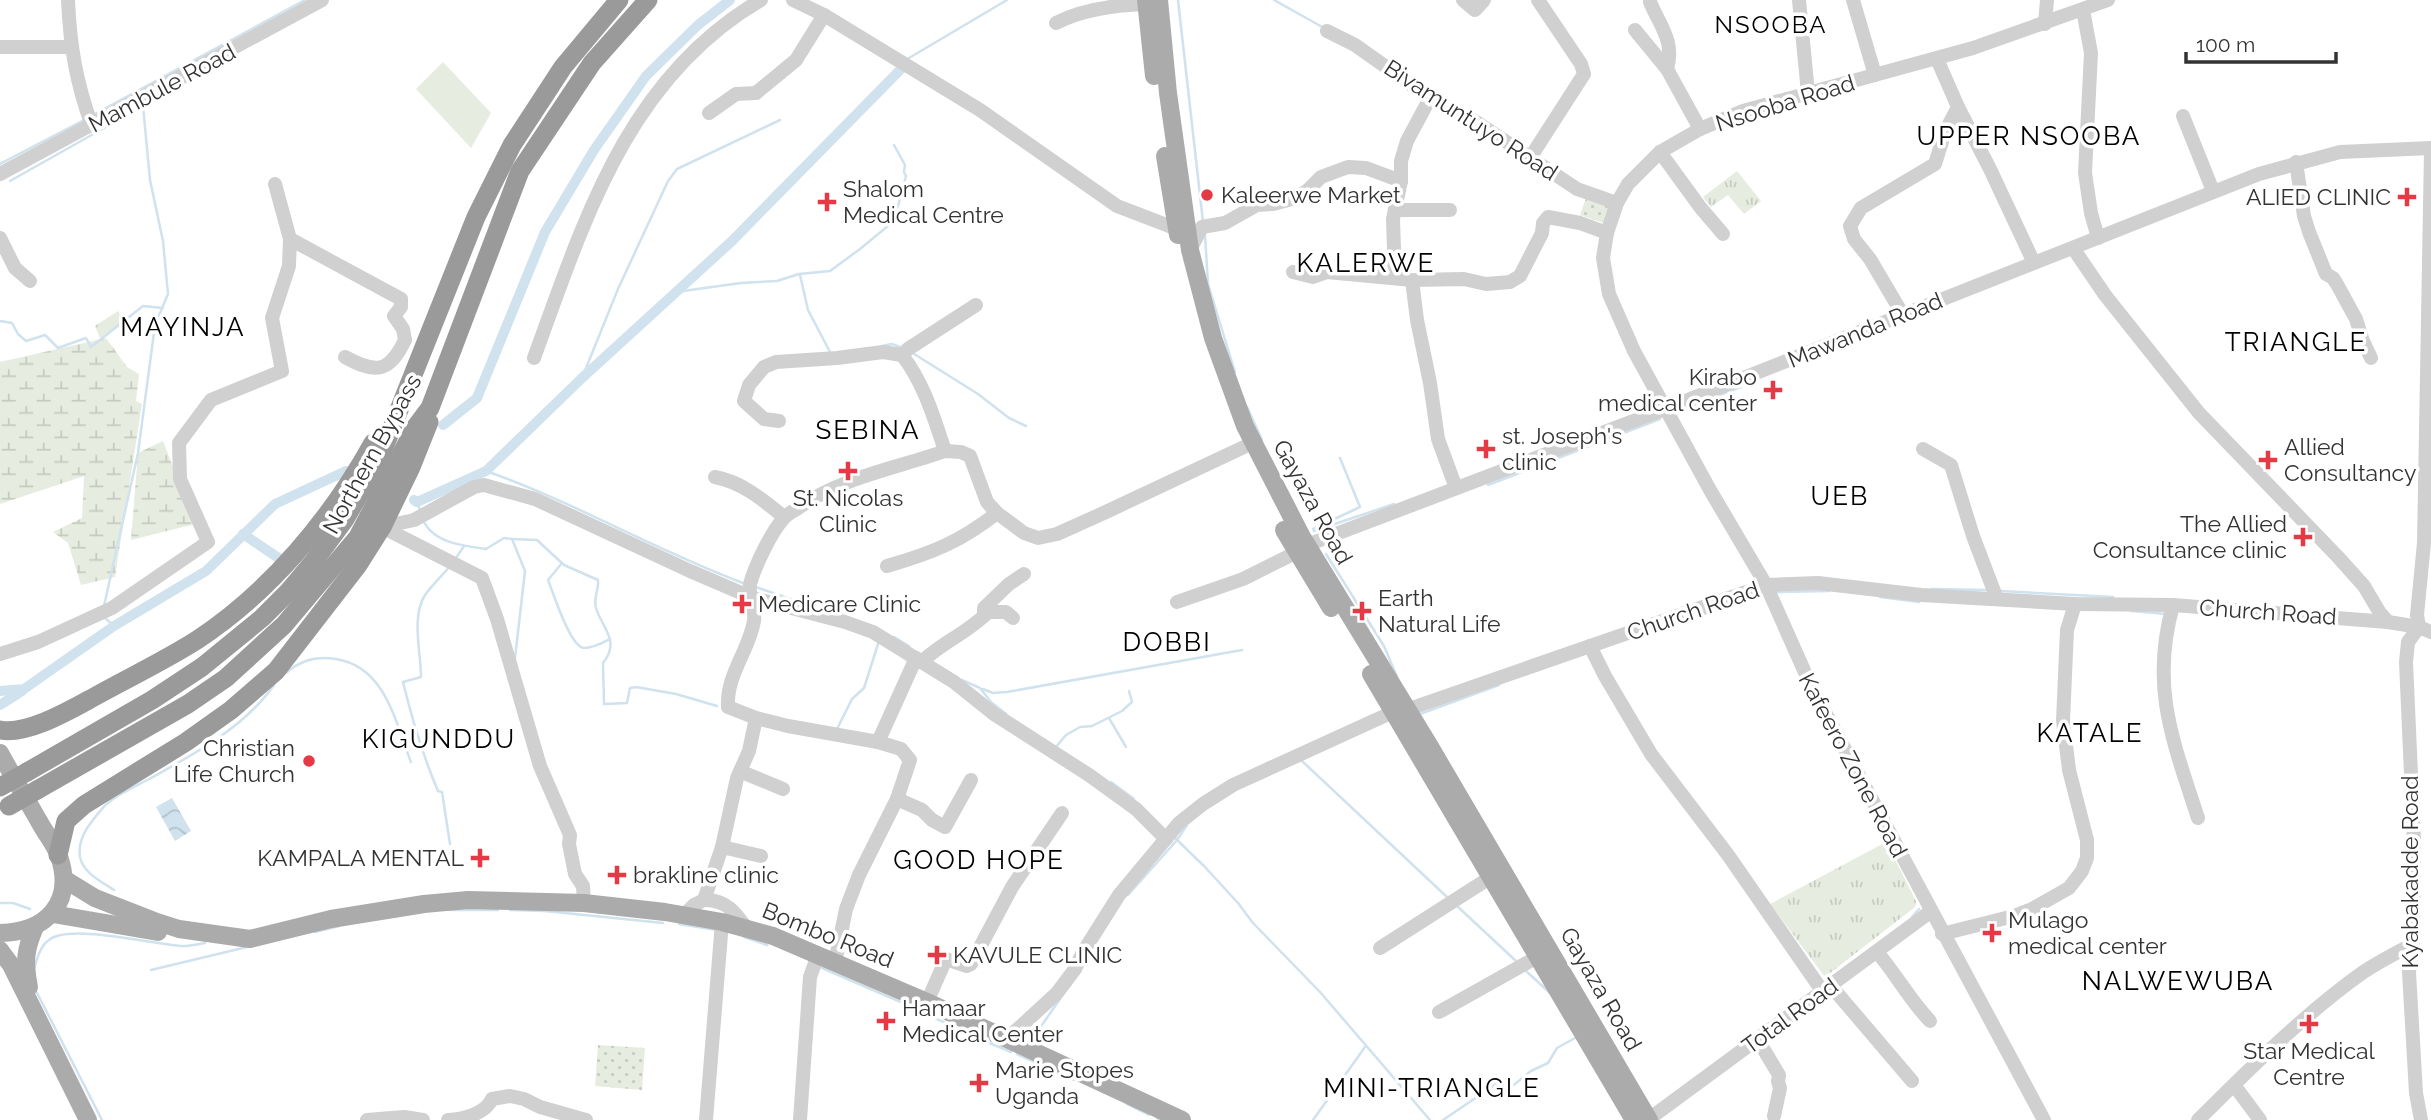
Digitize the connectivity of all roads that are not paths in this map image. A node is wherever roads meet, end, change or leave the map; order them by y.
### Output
1 (68, 0) edge
2 (323, 0) edge
3 (619, 0) edge
4 (648, 0) edge
5 (761, 0) edge
6 (793, 0) edge
7 (1463, 0) edge
8 (1484, 0) edge
9 (1538, 0) edge
10 (1800, 0) edge
11 (1853, 0) edge
12 (2047, 0) edge
13 (2108, 0) edge
14 (1150, 1) edge
15 (1650, 2) dead end
16 (2083, 10) junction
17 (824, 15) junction
18 (1056, 23) dead end
19 (2045, 24) junction
20 (1635, 30) dead end
21 (1327, 31) dead end
22 (0, 47) edge
23 (71, 47) junction
24 (1937, 59) junction
25 (1667, 69) junction
26 (1875, 75) junction
27 (1808, 93) junction
28 (1430, 98) junction
29 (1958, 107) junction
30 (709, 113) dead end
31 (2183, 116) dead end
32 (92, 126) junction
33 (1700, 129) junction
34 (2431, 149) edge
35 (1660, 152) junction
36 (1530, 158) junction
37 (2296, 162) junction
38 (0, 174) edge
39 (1401, 181) junction
40 (275, 184) dead end
41 (2213, 191) junction
42 (1617, 204) junction
43 (1395, 209) junction
44 (1450, 210) dead end
45 (1177, 229) junction
46 (1607, 233) junction
47 (1723, 234) dead end
48 (0, 238) edge
49 (2098, 238) junction
50 (290, 239) junction
51 (2073, 248) junction
52 (1190, 250) junction
53 (2034, 263) junction
54 (1293, 272) dead end
55 (1395, 278) junction
56 (1412, 280) junction
57 (30, 281) dead end
58 (976, 306) dead end
59 (1903, 315) junction
60 (904, 352) junction
61 (345, 357) dead end
62 (534, 358) dead end
63 (2371, 358) dead end
64 (405, 393) junction
65 (430, 408) junction
66 (1665, 409) junction
67 (779, 421) dead end
68 (1244, 447) junction
69 (1923, 449) dead end
70 (945, 452) junction
71 (715, 477) dead end
72 (1456, 488) junction
73 (997, 513) junction
74 (784, 517) junction
75 (382, 527) junction
76 (1302, 548) junction
77 (887, 566) dead end
78 (1024, 574) dead end
79 (1766, 585) junction
80 (751, 591) junction
81 (1997, 599) junction
82 (1177, 602) dead end
83 (2075, 604) junction
84 (2173, 605) junction
85 (984, 617) junction
86 (1013, 618) dead end
87 (2388, 622) junction
88 (2425, 629) edge
89 (1590, 646) junction
90 (0, 653) edge
91 (922, 659) junction
92 (1400, 711) junction
93 (756, 718) junction
94 (0, 730) edge
95 (878, 742) junction
96 (0, 753) edge
97 (742, 772) junction
98 (971, 780) dead end
99 (0, 787) edge
100 (783, 789) dead end
101 (897, 799) junction
102 (4, 809) edge
103 (1062, 813) dead end
104 (2198, 818) dead end
105 (1170, 834) junction
106 (722, 847) junction
107 (58, 855) junction
108 (761, 856) dead end
109 (1491, 877) junction
110 (64, 879) junction
111 (704, 900) junction
112 (584, 903) junction
113 (1930, 912) junction
114 (53, 914) junction
115 (684, 915) junction
116 (722, 922) junction
117 (35, 927) junction
118 (747, 929) junction
119 (0, 933) edge
120 (1942, 934) junction
121 (223, 936) junction
122 (2413, 944) junction
123 (1380, 948) dead end
124 (0, 950) edge
125 (1877, 952) junction
126 (818, 955) junction
127 (1539, 957) junction
128 (835, 963) junction
129 (1827, 989) junction
130 (927, 1002) junction
131 (34, 1011) junction
132 (1439, 1012) dead end
133 (1930, 1020) dead end
134 (1008, 1038) junction
135 (1758, 1041) junction
136 (1912, 1081) dead end
137 (2234, 1085) junction
138 (1774, 1116) dead end
139 (88, 1120) edge
140 (367, 1120) edge
141 (423, 1120) edge
142 (448, 1120) edge
143 (586, 1120) edge
144 (706, 1120) edge
145 (800, 1120) edge
146 (1182, 1120) edge
147 (1644, 1120) edge
148 (2043, 1120) edge
149 (2198, 1120) edge
150 (2260, 1120) edge
151 (2421, 1120) edge

1 - 23 street
2 - 32 street, Mambule Road
3 - 64 highway, Northern Bypass
4 - 65 highway, Northern Bypass
5 - 62 street
6 - 17 street
7 - 8 street
9 - 36 street
10 - 27 street
11 - 26 street
12 - 19 street
13 - 16 street, Nsooba Road
14 - 18 street
14 - 45 main road, Gayaza Road
14 - 52 main road, Gayaza Road
15 - 25 street
16 - 19 street, Nsooba Road
16 - 49 street
17 - 30 street
17 - 45 street
19 - 24 street, Nsooba Road
20 - 25 street
21 - 28 street, Bivamuntuyo Road
22 - 23 street
23 - 32 street
24 - 26 street, Nsooba Road
24 - 29 street
25 - 33 street
26 - 27 street, Nsooba Road
27 - 33 street, Nsooba Road
28 - 36 street, Bivamuntuyo Road
28 - 39 street
29 - 53 street
29 - 59 street
31 - 41 street
32 - 38 street, Mambule Road
33 - 35 street, Nsooba Road
34 - 37 street, Mawanda Road
34 - 88 street
35 - 42 street, Nsooba Road
35 - 47 street
36 - 42 street, Bivamuntuyo Road
37 - 41 street, Mawanda Road
37 - 63 street
39 - 43 street
39 - 52 street
40 - 50 street
41 - 49 street, Mawanda Road
42 - 46 street, Nsooba Road
43 - 44 street
43 - 55 street
45 - 68 main road, Gayaza Road
46 - 56 street
46 - 66 street, Nsooba Road
48 - 57 street
49 - 51 street, Mawanda Road
50 - 61 street
50 - 90 street
51 - 53 street, Mawanda Road
51 - 87 street
52 - 76 main road, Gayaza Road
53 - 59 street, Mawanda Road
54 - 55 street
55 - 56 street
56 - 72 street
58 - 60 street
59 - 66 street, Mawanda Road
60 - 67 street
60 - 70 street
64 - 94 highway
64 - 99 highway, Northern Bypass, bridge
65 - 75 highway
65 - 102 highway, Northern Bypass, bridge
66 - 72 street, Mawanda Road
66 - 79 street, Kafeero Zone Road
68 - 73 street
68 - 76 main road, Gayaza Road
69 - 81 street
70 - 73 street
70 - 74 street
71 - 74 street
72 - 76 street, Mawanda Road
73 - 77 street
74 - 80 street
75 - 80 street
75 - 107 highway
75 - 112 street
76 - 82 street, Mawanda Road
76 - 92 main road, Gayaza Road
78 - 85 street
79 - 81 street, Church Road
79 - 89 street, Church Road
79 - 113 street, Kafeero Zone Road
80 - 91 street
80 - 93 street
81 - 83 street, Church Road
83 - 84 street, Church Road
83 - 120 street
84 - 87 street, Church Road
84 - 104 street
85 - 86 street
85 - 91 street
87 - 88 street, Church Road
88 - 122 street, Kyabakadde Road
89 - 92 street, Church Road
89 - 129 street
91 - 95 street
91 - 105 street
92 - 105 street, Church Road
92 - 109 main road, Gayaza Road
92 - 147 main road, Gayaza Road
93 - 95 street
93 - 97 street
95 - 101 street
96 - 107 main road
97 - 100 street
97 - 106 street
98 - 101 street
101 - 128 street
103 - 130 street
105 - 134 street, Church Road
106 - 108 street
106 - 111 street
107 - 110 main road
109 - 123 street
109 - 127 main road, Gayaza Road
110 - 114 main road
110 - 121 main road, Bombo Road
111 - 115 street
111 - 118 street
112 - 115 main road, Bombo Road
112 - 121 main road, Bombo Road
113 - 120 street, Kafeero Zone Road
113 - 125 street, Total Road
114 - 117 main road
114 - 121 main road, Bombo Road
115 - 116 main road, Bombo Road
116 - 118 main road, Bombo Road
116 - 144 street
117 - 119 main road
117 - 131 main road
118 - 126 main road, Bombo Road
120 - 148 street, Kafeero Zone Road
122 - 137 street
122 - 151 street, Kyabakadde Road
124 - 131 main road
125 - 129 street, Total Road
125 - 133 street
126 - 128 main road, Bombo Road
126 - 145 street
127 - 132 street
127 - 147 main road, Gayaza Road
128 - 130 main road, Bombo Road
129 - 135 street, Total Road
129 - 136 street
130 - 134 main road, Bombo Road
131 - 139 main road
134 - 146 main road, Bombo Road
135 - 138 street
135 - 147 street, Total Road
137 - 149 street
137 - 150 street
140 - 141 street
142 - 143 street

